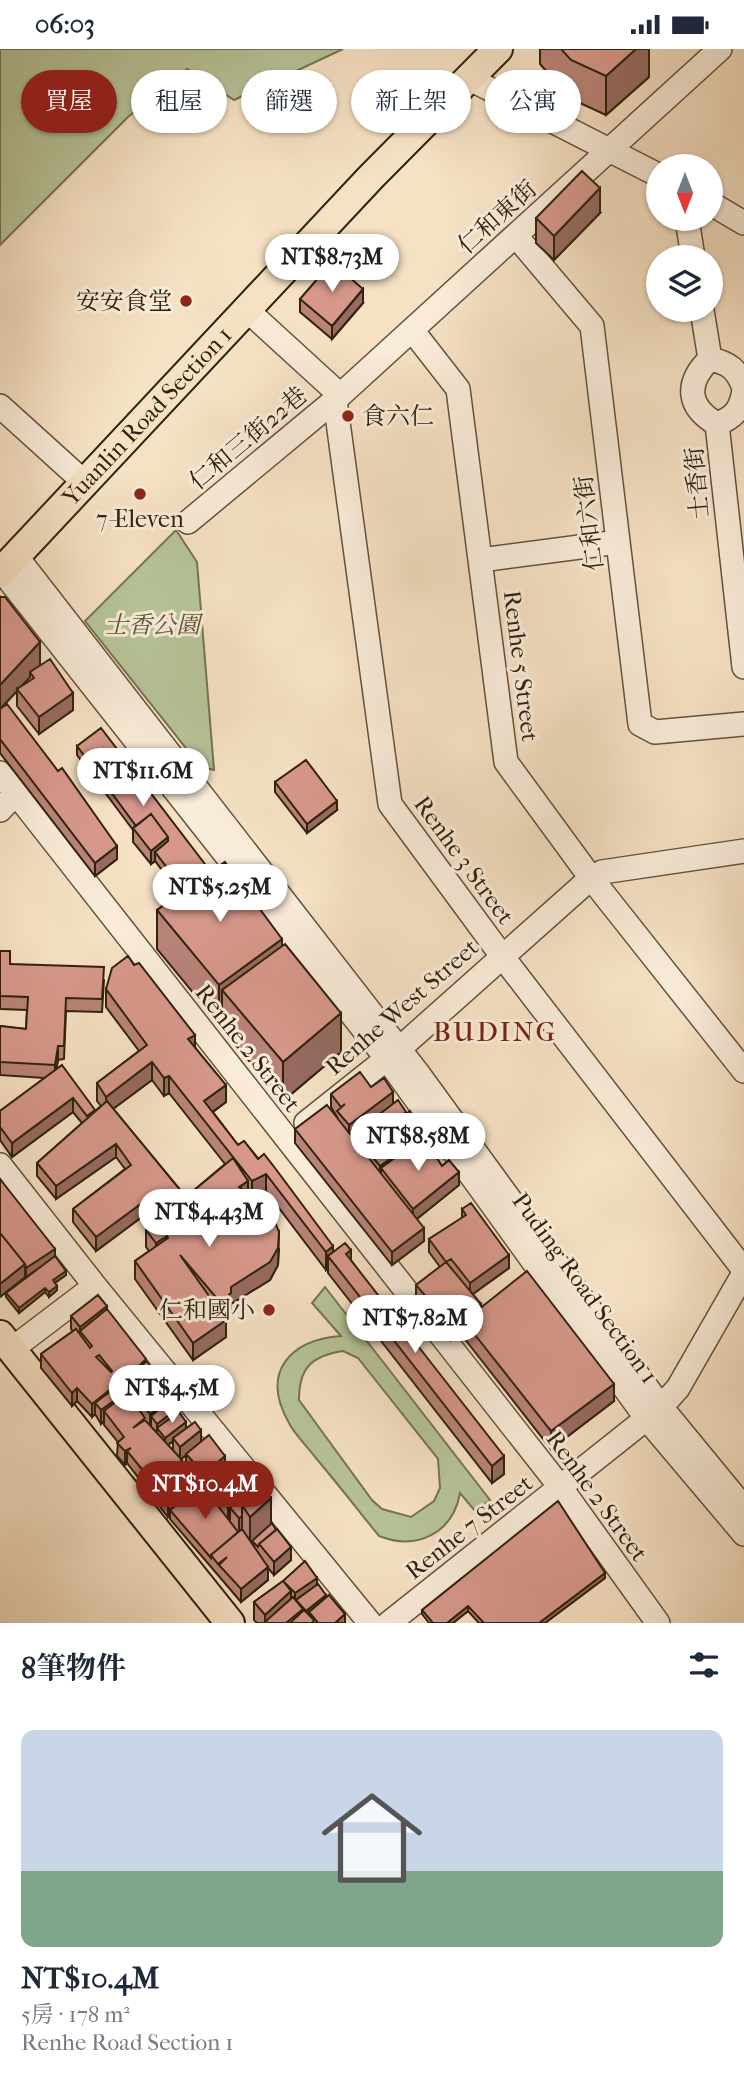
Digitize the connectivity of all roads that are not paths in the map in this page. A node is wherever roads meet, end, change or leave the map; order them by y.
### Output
1 (498, 49) edge
2 (720, 49) edge
3 (471, 75) edge
4 (471, 80) edge
5 (416, 133) edge
6 (608, 150) junction
7 (646, 169) edge
8 (723, 211) edge
9 (744, 223) edge
10 (516, 236) junction
11 (247, 310) junction
12 (704, 322) edge
13 (412, 330) junction
14 (710, 359) junction
15 (744, 389) edge
16 (337, 397) junction
17 (0, 406) edge
18 (717, 424) junction
19 (84, 482) junction
20 (188, 522) dead end
21 (618, 543) junction
22 (481, 560) junction
23 (6, 567) edge
24 (744, 667) edge
25 (744, 725) edge
26 (0, 773) edge
27 (16, 793) junction
28 (0, 810) edge
29 (744, 851) edge
30 (591, 878) junction
31 (502, 956) junction
32 (393, 1054) junction
33 (744, 1070) edge
34 (286, 1139) junction
35 (0, 1165) edge
36 (744, 1272) edge
37 (94, 1286) junction
38 (6, 1342) edge
39 (654, 1413) junction
40 (562, 1488) junction
41 (744, 1508) edge
42 (744, 1534) edge
43 (230, 1623) edge
44 (370, 1623) edge
45 (389, 1623) edge
46 (658, 1623) edge

1 - 3 main road, Yuanlin Road Section 1
2 - 6 street, 仁和東街
4 - 6 street
5 - 11 main road, Yuanlin Road Section 1
6 - 7 street
6 - 10 street, 仁和東街
8 - 9 street
10 - 13 street, 仁和東街
10 - 21 street, 仁和六街
11 - 16 street
11 - 19 main road, Yuanlin Road Section 1
12 - 14 street
13 - 16 street, 仁和東街
13 - 22 street, Renhe 5 Street
14 - 15 street
14 - 18 street, 士香街
15 - 18 street
16 - 20 street, 仁和三街22巷
16 - 31 street, Renhe 3 Street
17 - 19 street
18 - 24 street, 士香街
19 - 23 main road, Yuanlin Road Section 1
21 - 22 street
21 - 25 street, 仁和六街
22 - 30 street, Renhe 5 Street
23 - 32 street, Puding Road Section 1
26 - 27 street, Renhe 2 Street
27 - 28 street
27 - 34 street, Renhe 2 Street
29 - 30 street, Renhe West Street
30 - 31 street, Renhe West Street
30 - 33 street, Renhe 5 Street
31 - 32 street, Renhe West Street
31 - 36 street, Renhe 3 Street
32 - 34 street, Renhe West Street
32 - 39 street, Puding Road Section 1
34 - 40 street, Renhe 2 Street
35 - 37 street
36 - 39 street, Renhe 7 Street
37 - 38 street
37 - 44 street
38 - 43 main road
39 - 40 street, Renhe 7 Street
39 - 41 street, Puding Road Section 1
39 - 42 street, Puding Road Section 1
40 - 45 street, Renhe 7 Street
40 - 46 street, Renhe 2 Street

